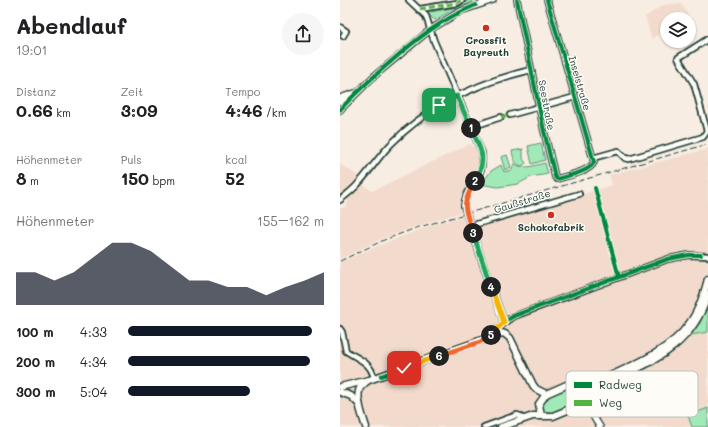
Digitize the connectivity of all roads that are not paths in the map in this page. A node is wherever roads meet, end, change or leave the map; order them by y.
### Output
1 (410, 0) edge
2 (442, 0) edge
3 (493, 0) edge
4 (517, 0) edge
5 (547, 0) edge
6 (460, 1) edge
7 (475, 3) edge
8 (441, 6) junction
9 (420, 9) junction
10 (340, 27) edge
11 (431, 29) junction
12 (343, 36) dead end
13 (708, 39) edge
14 (531, 70) junction
15 (357, 92) junction
16 (457, 96) junction
17 (575, 97) junction
18 (340, 98) edge
19 (350, 100) junction
20 (340, 102) edge
21 (539, 107) junction
22 (340, 110) edge
23 (510, 114) dead end
24 (501, 117) dead end
25 (471, 127) junction
26 (593, 158) junction
27 (579, 194) dead end
28 (340, 200) edge
29 (470, 226) junction
30 (708, 256) edge
31 (708, 279) edge
32 (708, 294) edge
33 (504, 322) junction
34 (340, 329) edge
35 (480, 342) junction
36 (634, 364) junction
37 (620, 371) edge
38 (629, 371) edge
39 (631, 371) edge
40 (371, 379) junction
41 (566, 385) edge
42 (340, 387) edge
43 (340, 392) edge
44 (546, 394) junction
45 (360, 406) junction
46 (566, 411) edge
47 (544, 416) junction
48 (593, 417) edge
49 (524, 419) junction
50 (366, 427) edge
51 (484, 427) edge
52 (501, 427) edge
53 (600, 427) edge

1 - 9 street
2 - 8 street
3 - 7 street
4 - 14 street, Seestraße
5 - 17 street, Inselstraße
6 - 8 street
7 - 11 street
8 - 9 street
9 - 11 street
10 - 12 street
11 - 15 street
11 - 16 street
13 - 26 street
14 - 16 street
14 - 21 street, Seestraße
15 - 18 street
15 - 19 street
16 - 25 street
16 - 28 street
17 - 21 street
17 - 26 street, Inselstraße
19 - 20 street
19 - 22 street
21 - 23 street
21 - 26 street, Seestraße
24 - 25 street
25 - 29 street
27 - 29 street, Gaußstraße
29 - 33 street
30 - 33 street
31 - 36 main road
32 - 39 main road
33 - 35 street
34 - 40 street
35 - 40 main road
35 - 44 main road
36 - 37 main road
36 - 38 main road
40 - 42 main road
40 - 45 main road
41 - 44 main road
43 - 45 main road
44 - 47 main road
45 - 50 main road
46 - 47 main road
47 - 49 main road
48 - 53 street
49 - 51 street
49 - 52 main road

